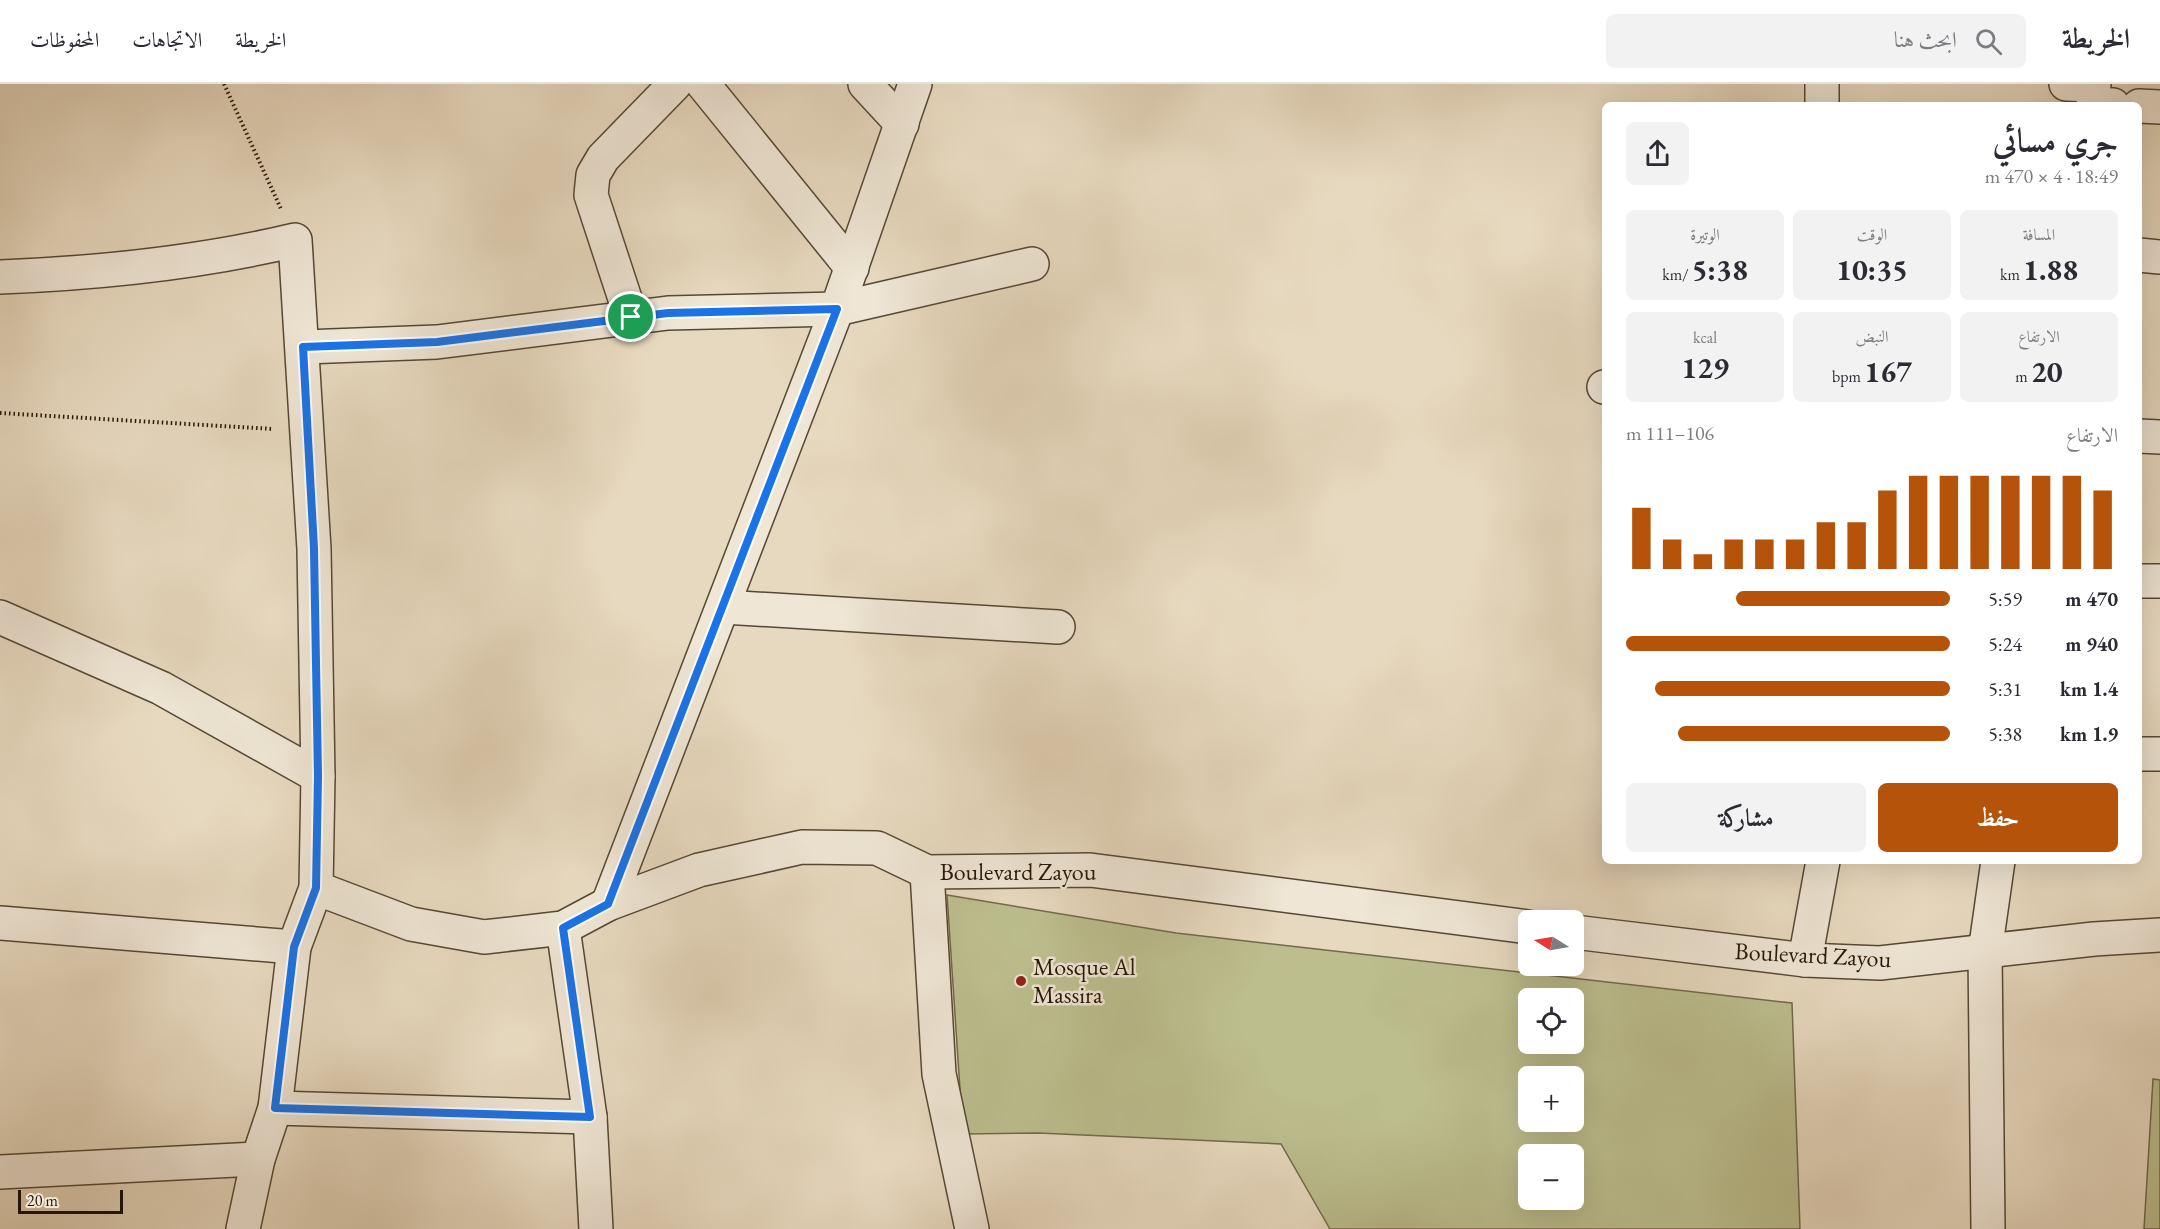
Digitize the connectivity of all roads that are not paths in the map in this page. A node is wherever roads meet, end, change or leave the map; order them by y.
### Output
1 (675, 84) edge
2 (703, 84) edge
3 (864, 84) edge
4 (915, 84) edge
5 (1822, 84) edge
6 (1822, 102) edge
7 (2142, 106) edge
8 (2160, 107) edge
9 (903, 124) junction
10 (2142, 255) edge
11 (2160, 257) edge
12 (1032, 264) dead end
13 (852, 268) junction
14 (0, 278) edge
15 (837, 309) junction
16 (631, 317) junction
17 (303, 347) junction
18 (2142, 436) edge
19 (2160, 437) edge
20 (2142, 581) edge
21 (2160, 581) edge
22 (723, 606) junction
23 (0, 617) edge
24 (1058, 627) dead end
25 (2142, 754) edge
26 (2160, 754) edge
27 (318, 776) junction
28 (1821, 864) edge
29 (1998, 864) edge
30 (927, 872) junction
31 (316, 888) junction
32 (608, 904) junction
33 (0, 923) edge
34 (1518, 926) edge
35 (563, 928) junction
36 (1584, 933) edge
37 (2160, 935) edge
38 (294, 947) junction
39 (1985, 952) junction
40 (1805, 960) junction
41 (275, 1108) junction
42 (590, 1117) junction
43 (258, 1160) junction
44 (0, 1172) edge
45 (243, 1229) edge
46 (596, 1229) edge
47 (972, 1229) edge
48 (1988, 1229) edge

1 - 16 street
2 - 13 street
3 - 9 street
4 - 9 street
5 - 6 street
7 - 8 street
9 - 13 street
10 - 11 street
12 - 15 street
13 - 15 street
14 - 17 street
15 - 16 street
15 - 22 street
16 - 17 street
17 - 27 street
18 - 19 street
20 - 21 street
22 - 24 street
22 - 32 street
23 - 27 street
25 - 26 street
27 - 31 street
28 - 40 street
29 - 39 street
30 - 32 street, Boulevard Zayou
30 - 34 street, Boulevard Zayou
30 - 47 street
31 - 35 street, Boulevard Zayou
31 - 38 street
32 - 35 street, Boulevard Zayou
33 - 38 street
35 - 42 street
36 - 40 street, Boulevard Zayou
37 - 39 street, Boulevard Zayou
38 - 41 street
39 - 40 street, Boulevard Zayou
39 - 48 street
41 - 42 street
41 - 43 street
42 - 46 street
43 - 44 street
43 - 45 street

